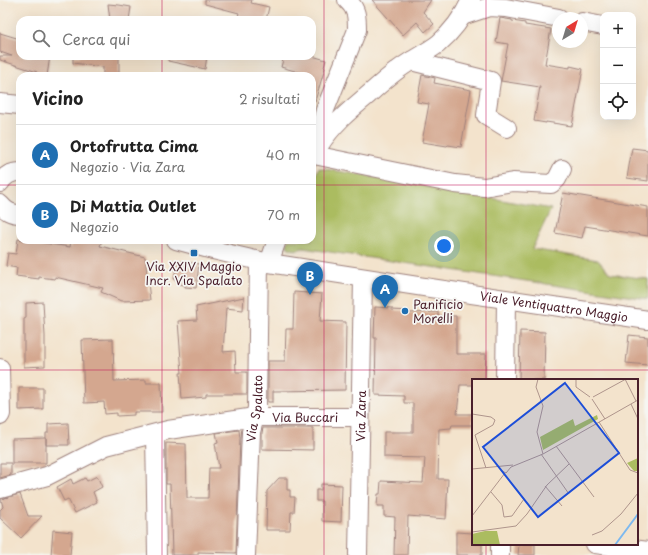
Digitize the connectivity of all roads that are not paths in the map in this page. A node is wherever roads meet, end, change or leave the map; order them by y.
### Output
1 (347, 0) edge
2 (471, 0) edge
3 (462, 16) junction
4 (552, 17) edge
5 (588, 23) edge
6 (600, 25) edge
7 (411, 61) junction
8 (0, 103) edge
9 (16, 105) edge
10 (507, 128) dead end
11 (316, 145) edge
12 (316, 152) edge
13 (316, 158) edge
14 (562, 169) dead end
15 (0, 204) edge
16 (12, 215) edge
17 (192, 244) edge
18 (275, 244) edge
19 (264, 262) junction
20 (363, 278) junction
21 (506, 300) junction
22 (648, 320) edge
23 (0, 368) edge
24 (505, 379) edge
25 (0, 416) edge
26 (255, 417) junction
27 (360, 417) junction
28 (155, 434) junction
29 (0, 489) edge
30 (603, 545) edge
31 (648, 551) edge
32 (157, 555) edge
33 (246, 555) edge
34 (358, 555) edge
35 (648, 555) edge

1 - 11 street
2 - 3 street
3 - 4 street
3 - 7 street
5 - 6 street
7 - 10 street
7 - 12 street
8 - 9 street
13 - 14 street
15 - 16 street
17 - 19 street, Viale Ventiquattro Maggio
18 - 19 street, Via Spalato
19 - 20 street, Viale Ventiquattro Maggio
19 - 26 street, Via Spalato
20 - 21 street, Viale Ventiquattro Maggio
20 - 27 street, Via Zara
21 - 22 street, Viale Ventiquattro Maggio
21 - 24 street
23 - 25 street
26 - 27 street, Via Buccari
26 - 28 street, Via Buccari
26 - 33 street, Via Spalato
27 - 34 street, Via Zara
28 - 29 street, Via Buccari
28 - 32 street
30 - 31 street
31 - 35 street

